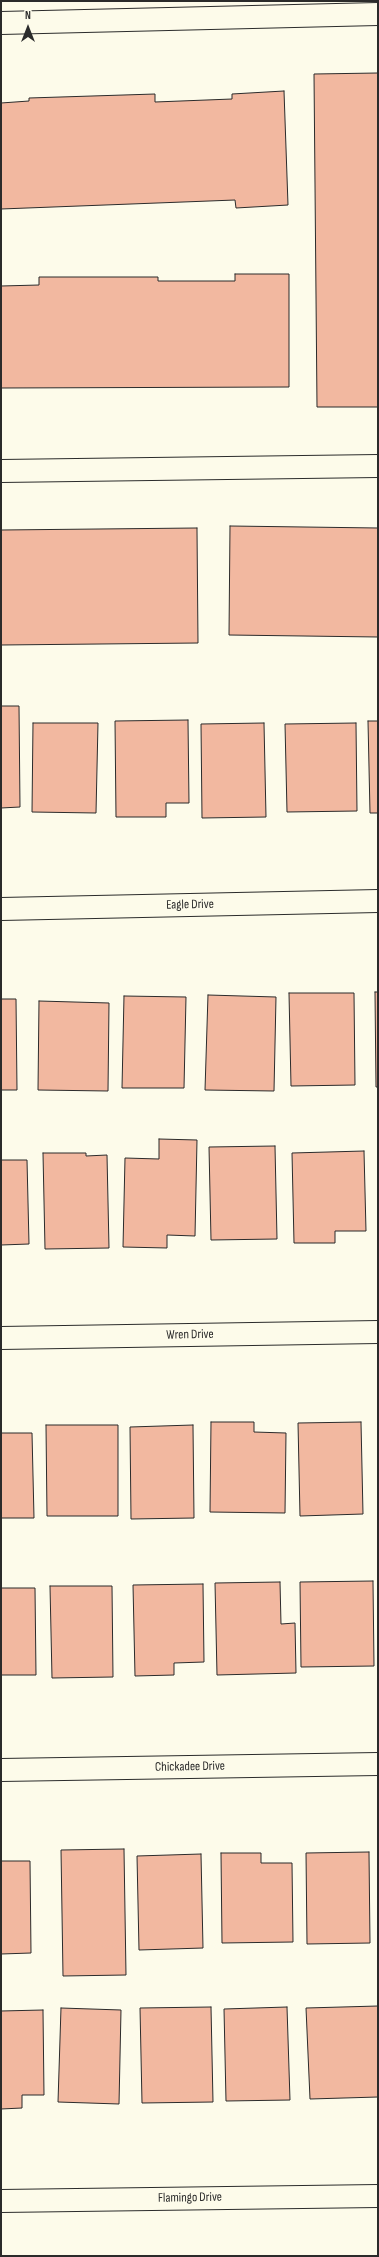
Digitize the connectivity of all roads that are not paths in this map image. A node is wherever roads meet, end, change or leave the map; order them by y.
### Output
1 (378, 14) edge
2 (1, 23) edge
3 (378, 466) edge
4 (1, 471) edge
5 (378, 901) edge
6 (1, 909) edge
7 (378, 1332) edge
8 (1, 1338) edge
9 (378, 1764) edge
10 (1, 1770) edge
11 (378, 2196) edge
12 (1, 2201) edge

1 - 2 street
3 - 4 street
5 - 6 street, Eagle Drive
7 - 8 street, Wren Drive
9 - 10 street, Chickadee Drive
11 - 12 street, Flamingo Drive

